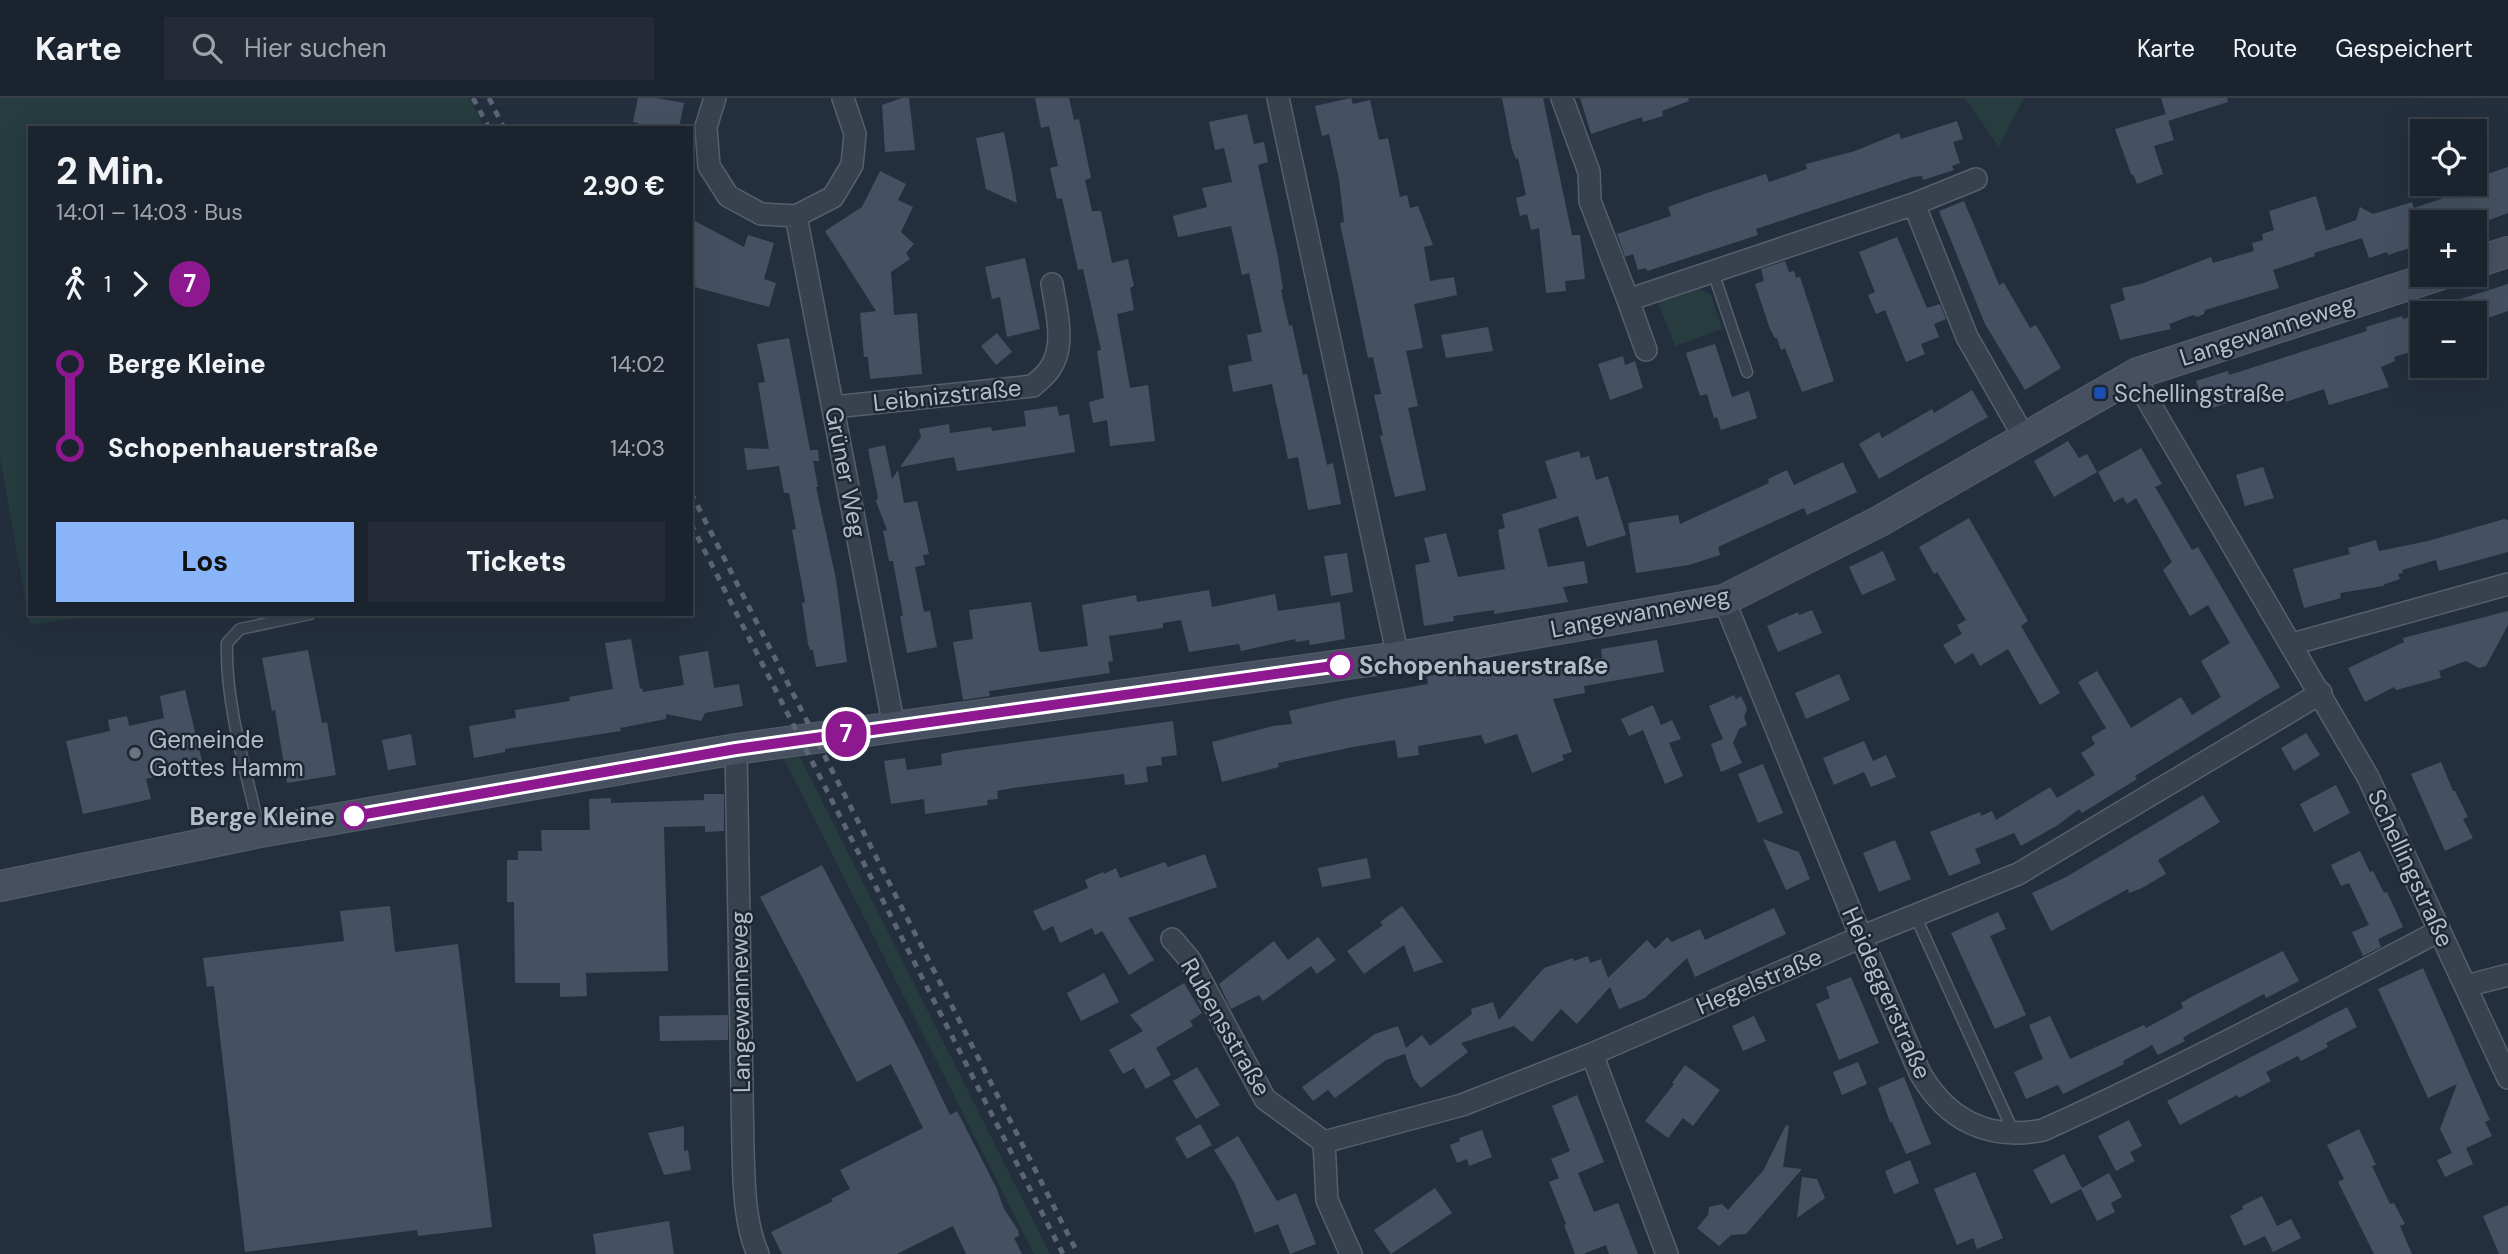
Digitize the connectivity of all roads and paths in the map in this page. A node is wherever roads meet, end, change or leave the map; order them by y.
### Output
1 (715, 98) edge
2 (843, 98) edge
3 (1278, 98) edge
4 (1562, 98) edge
5 (1976, 179) dead end
6 (1914, 204) junction
7 (796, 216) junction
8 (2508, 252) edge
9 (2487, 259) edge
10 (1713, 272) junction
11 (1052, 284) dead end
12 (2410, 284) edge
13 (1628, 300) junction
14 (1646, 350) dead end
15 (1747, 372) dead end
16 (2133, 375) junction
17 (834, 407) junction
18 (2024, 437) junction
19 (2508, 584) edge
20 (1724, 600) junction
21 (301, 616) edge
22 (2292, 644) junction
23 (1398, 657) junction
24 (2321, 693) junction
25 (894, 727) junction
26 (736, 749) junction
27 (260, 832) junction
28 (0, 886) edge
29 (1915, 915) junction
30 (2439, 931) junction
31 (1861, 937) junction
32 (1172, 939) dead end
33 (2508, 975) edge
34 (2466, 986) junction
35 (1592, 1054) junction
36 (2508, 1078) edge
37 (2014, 1133) junction
38 (1324, 1142) junction
39 (758, 1254) edge
40 (1351, 1254) edge
41 (1667, 1254) edge

1 - 7 street
2 - 7 street
3 - 23 street
4 - 13 street
5 - 6 street
6 - 10 street
6 - 18 street
7 - 17 street, Grüner Weg
8 - 9 street
10 - 13 street
10 - 15 lane
11 - 17 street, Leibnizstraße
12 - 16 street, Langewanneweg
13 - 14 street
16 - 18 street, Langewanneweg
16 - 22 street, Schellingstraße
17 - 25 street, Grüner Weg
18 - 20 street, Langewanneweg
19 - 22 street
20 - 23 street, Langewanneweg
20 - 31 street, Heideggerstraße
21 - 27 lane
22 - 24 street, Schellingstraße
23 - 25 street, Langewanneweg
24 - 29 street, Hegelstraße
24 - 30 street, Schellingstraße
25 - 26 street, Langewanneweg
26 - 27 street, Langewanneweg
26 - 39 street, Langewanneweg
27 - 28 street, Langewanneweg
29 - 31 street, Hegelstraße
29 - 37 lane
30 - 34 street, Schellingstraße
30 - 37 street, Heideggerstraße
31 - 35 street, Hegelstraße
31 - 37 street, Heideggerstraße
32 - 38 street, Rubensstraße
33 - 34 street
34 - 36 street, Schellingstraße
35 - 38 street, Hegelstraße
35 - 41 street
38 - 40 street

